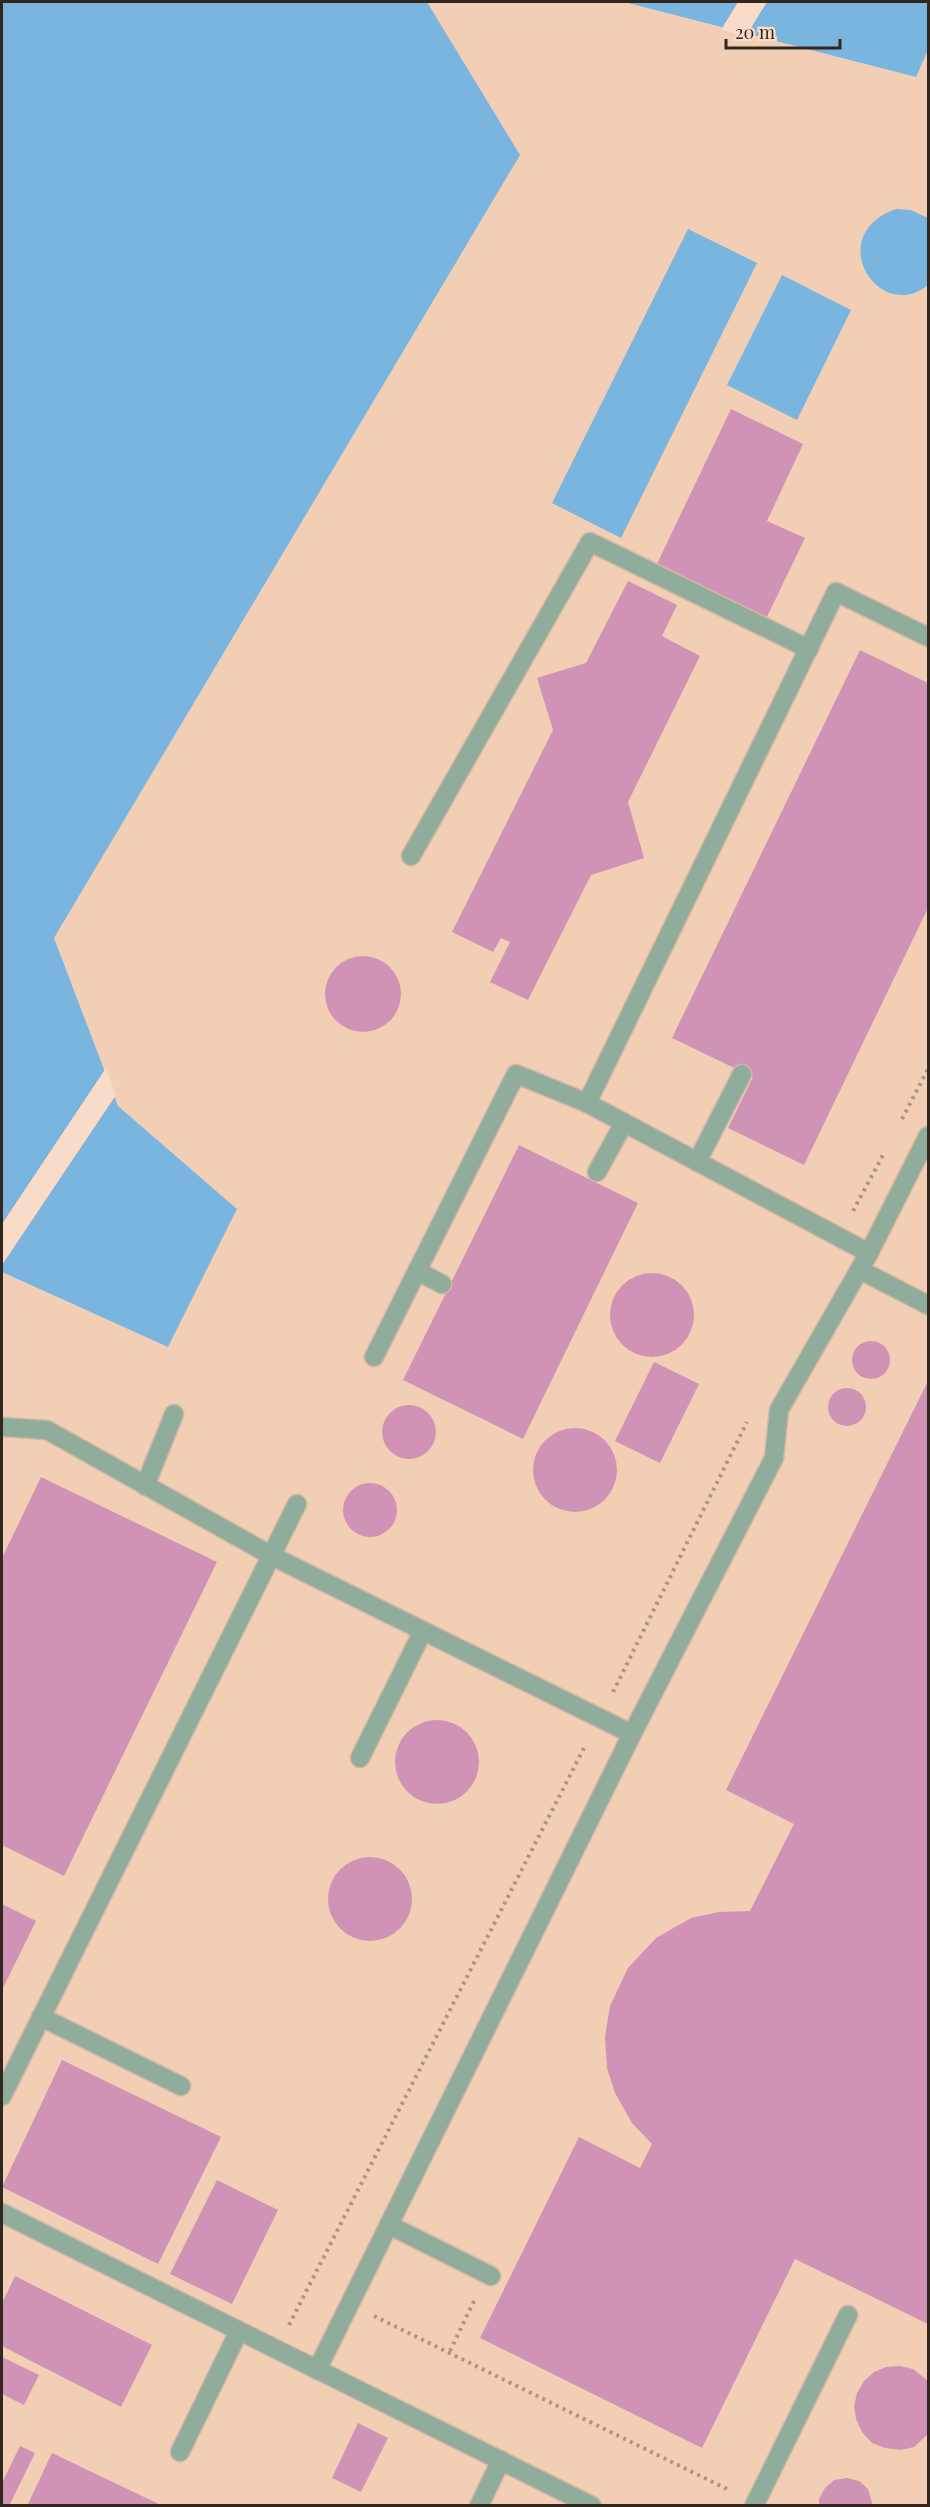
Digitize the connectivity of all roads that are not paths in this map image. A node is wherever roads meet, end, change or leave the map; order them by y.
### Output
1 (928, 637) edge
2 (809, 649) junction
3 (411, 856) dead end
4 (741, 1074) dead end
5 (587, 1103) junction
6 (624, 1123) junction
7 (928, 1136) edge
8 (697, 1162) junction
9 (597, 1172) dead end
10 (869, 1253) junction
11 (860, 1270) junction
12 (417, 1271) junction
13 (442, 1284) dead end
14 (928, 1305) edge
15 (374, 1357) dead end
16 (174, 1414) dead end
17 (2, 1427) edge
18 (145, 1486) junction
19 (297, 1504) dead end
20 (272, 1556) junction
21 (423, 1631) junction
22 (632, 1734) junction
23 (360, 1758) dead end
24 (41, 2018) junction
25 (181, 2086) dead end
26 (2, 2096) edge
27 (2, 2213) edge
28 (389, 2225) junction
29 (491, 2276) dead end
30 (848, 2315) dead end
31 (239, 2331) junction
32 (317, 2370) junction
33 (180, 2452) dead end
34 (501, 2460) junction
35 (755, 2504) edge
36 (479, 2505) edge
37 (592, 2505) edge

1 - 2 lane
2 - 3 lane
2 - 5 lane
4 - 8 lane
5 - 6 lane
5 - 12 lane
6 - 8 lane
6 - 9 lane
7 - 10 lane
8 - 10 lane
10 - 11 lane
11 - 14 lane
11 - 22 lane
12 - 13 lane
12 - 15 lane
16 - 18 lane
17 - 18 lane
18 - 20 lane
19 - 20 lane
20 - 21 lane
20 - 24 lane
21 - 22 lane
21 - 23 lane
22 - 28 lane
24 - 25 lane
24 - 26 lane
27 - 31 lane
28 - 29 lane
28 - 32 lane
30 - 35 lane
31 - 32 lane
31 - 33 lane
32 - 34 lane
34 - 36 lane
34 - 37 lane

